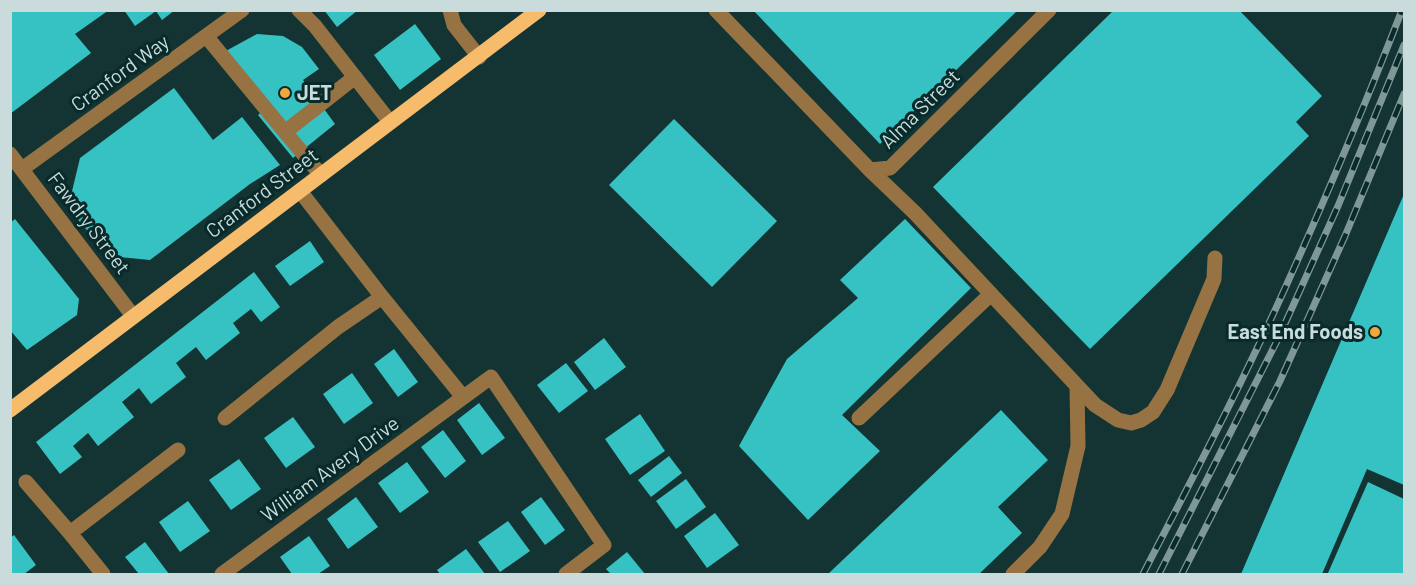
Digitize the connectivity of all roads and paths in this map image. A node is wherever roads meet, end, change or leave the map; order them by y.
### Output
1 (242, 10) edge
2 (299, 10) edge
3 (450, 10) edge
4 (539, 10) edge
5 (716, 10) edge
6 (1049, 10) edge
7 (206, 36) junction
8 (479, 57) junction
9 (355, 77) junction
10 (390, 122) junction
11 (285, 132) junction
12 (10, 154) edge
13 (22, 169) junction
14 (870, 170) junction
15 (321, 175) junction
16 (300, 191) junction
17 (1215, 258) dead end
18 (991, 294) junction
19 (382, 297) junction
20 (133, 316) junction
21 (1077, 386) junction
22 (463, 397) junction
23 (10, 410) edge
24 (225, 418) dead end
25 (859, 418) dead end
26 (178, 450) dead end
27 (26, 482) dead end
28 (70, 533) junction
29 (103, 574) edge
30 (222, 574) edge
31 (566, 574) edge
32 (1013, 574) edge

1 - 7 street, Cranford Way
2 - 9 street
3 - 8 street
4 - 8 main road, Cranford Street
5 - 14 street, Alma Street
6 - 14 street, Alma Street
7 - 11 street
7 - 13 street, Cranford Way
8 - 10 main road, Cranford Street
9 - 10 street
9 - 11 street
10 - 15 main road, Cranford Street
11 - 15 street
12 - 13 street, Fawdry Street
13 - 20 street, Fawdry Street
14 - 18 street
15 - 16 main road, Cranford Street
16 - 19 street
16 - 20 main road, Cranford Street
17 - 21 street
18 - 21 street
18 - 25 street
19 - 22 street
19 - 24 street
20 - 23 main road, Cranford Street
21 - 32 street
22 - 30 street, William Avery Drive
22 - 31 street, William Avery Drive
26 - 28 street
27 - 28 street
28 - 29 street

